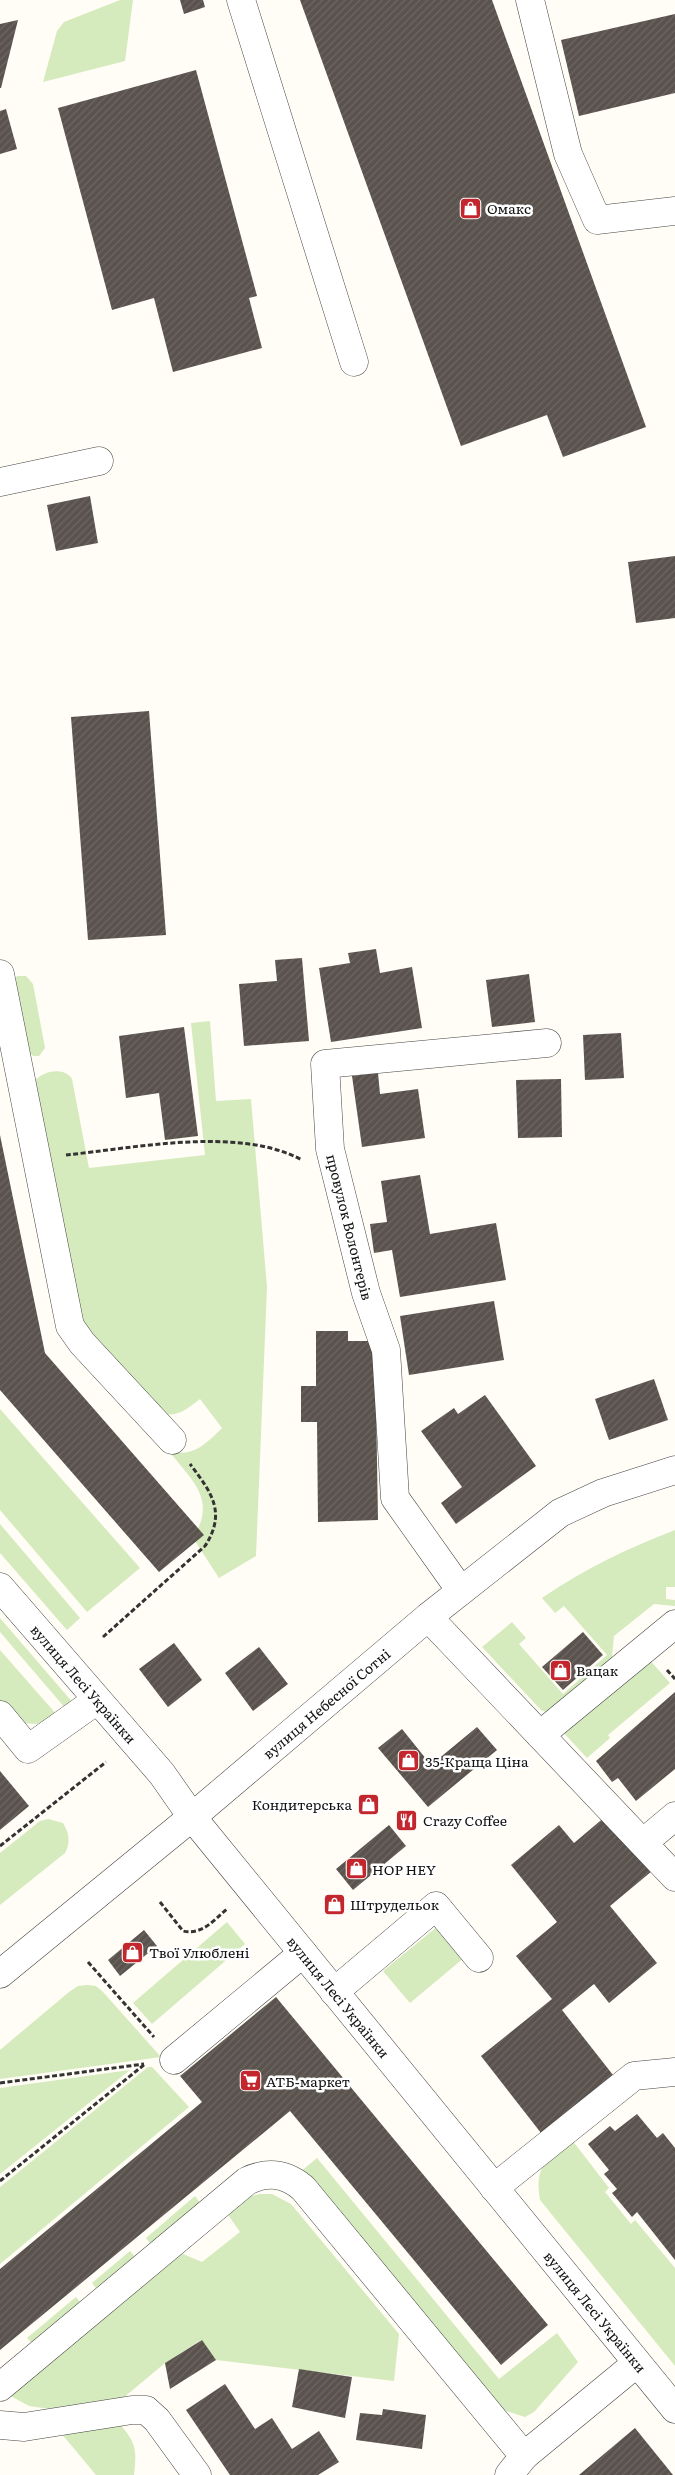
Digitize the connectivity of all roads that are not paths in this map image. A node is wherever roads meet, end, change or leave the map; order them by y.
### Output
1 (241, 0) edge
2 (530, 0) edge
3 (675, 211) edge
4 (354, 362) dead end
5 (99, 461) dead end
6 (0, 482) edge
7 (0, 974) edge
8 (547, 1043) dead end
9 (172, 1440) road end
10 (675, 1470) edge
11 (0, 1587) edge
12 (461, 1591) junction
13 (428, 1617) junction
14 (675, 1624) edge
15 (97, 1700) junction
16 (0, 1715) edge
17 (540, 1735) junction
18 (675, 1816) edge
19 (192, 1817) junction
20 (644, 1842) junction
21 (675, 1877) edge
22 (303, 1953) junction
23 (479, 1958) dead end
24 (0, 1974) edge
25 (334, 1992) junction
26 (174, 2060) road end
27 (675, 2072) edge
28 (494, 2188) junction
29 (637, 2362) junction
30 (0, 2387) edge
31 (675, 2409) edge
32 (0, 2425) edge
33 (517, 2465) edge
34 (198, 2475) edge

1 - 4 street
2 - 3 street
5 - 6 street
7 - 9 street
8 - 12 street, провулок Волонтерів
10 - 12 street, вулиця Небесної Сотні
11 - 15 street, вулиця Лесі Українки
12 - 13 street, вулиця Небесної Сотні
13 - 17 street
13 - 19 street, вулиця Небесної Сотні
14 - 17 street
15 - 16 street
15 - 19 street, вулиця Лесі Українки
17 - 20 street
18 - 20 street
19 - 22 street, вулиця Лесі Українки
19 - 24 street, вулиця Небесної Сотні
20 - 21 street
22 - 25 street, вулиця Лесі Українки
22 - 26 street
23 - 25 street
25 - 28 street, вулиця Лесі Українки
27 - 28 street
28 - 29 street, вулиця Лесі Українки
29 - 31 street, вулиця Лесі Українки
29 - 33 street
30 - 33 street
32 - 34 street

